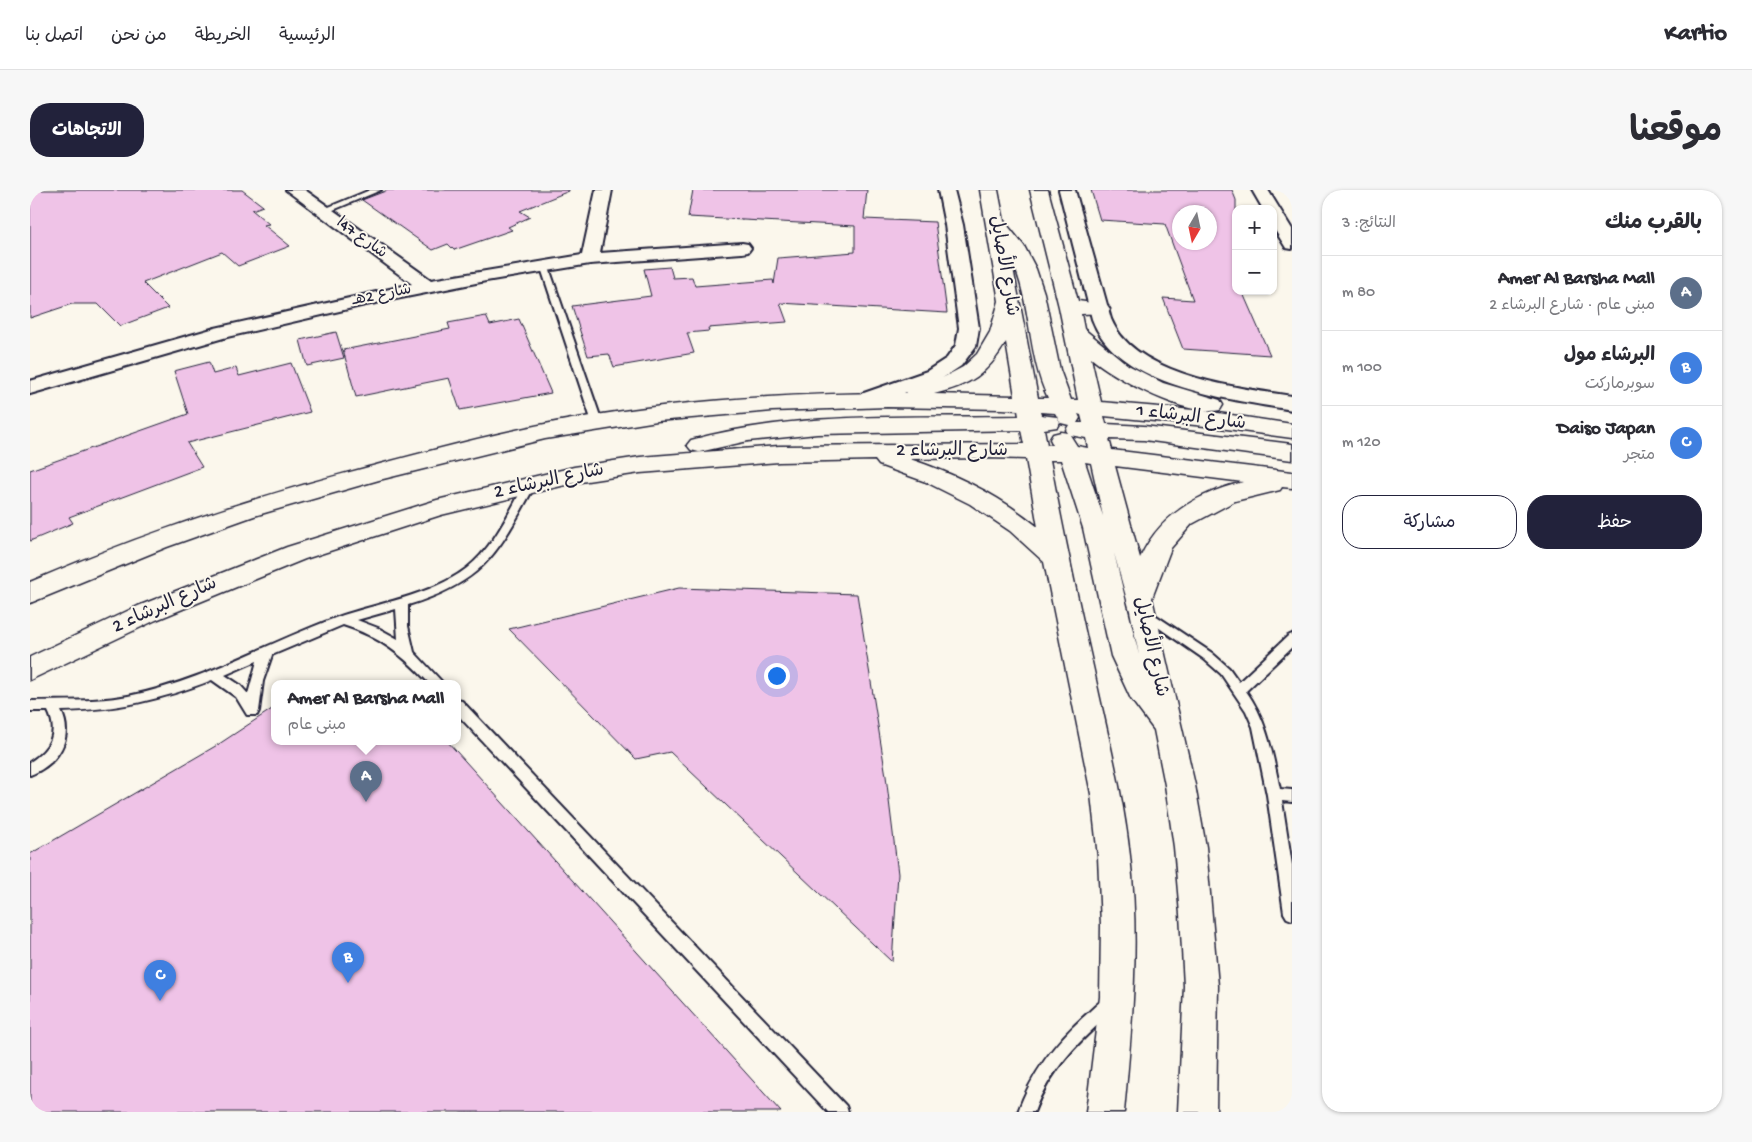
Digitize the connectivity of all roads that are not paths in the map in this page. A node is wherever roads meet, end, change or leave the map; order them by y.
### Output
1 (294, 190) edge
2 (377, 190) edge
3 (604, 190) edge
4 (946, 190) edge
5 (990, 190) edge
6 (1039, 190) edge
7 (1067, 190) edge
8 (1260, 190) edge
9 (1269, 205) edge
10 (323, 211) junction
11 (1277, 218) edge
12 (996, 224) junction
13 (1292, 244) edge
14 (742, 248) dead end
15 (590, 259) junction
16 (544, 265) junction
17 (428, 287) junction
18 (1008, 295) junction
19 (1070, 307) junction
20 (1100, 309) junction
21 (1075, 332) junction
22 (30, 388) edge
23 (868, 400) junction
24 (1292, 403) edge
25 (1292, 418) edge
26 (597, 422) junction
27 (1060, 425) junction
28 (1292, 430) edge
29 (851, 452) junction
30 (1292, 452) edge
31 (1100, 456) junction
32 (640, 465) junction
33 (1292, 481) edge
34 (531, 484) junction
35 (1056, 560) junction
36 (30, 593) edge
37 (403, 601) junction
38 (1141, 604) junction
39 (343, 620) junction
40 (1292, 639) edge
41 (267, 651) junction
42 (410, 654) junction
43 (30, 669) edge
44 (211, 674) junction
45 (434, 680) edge
46 (1240, 689) junction
47 (52, 705) junction
48 (30, 706) edge
49 (461, 709) edge
50 (1167, 728) junction
51 (30, 769) edge
52 (1274, 795) junction
53 (1292, 796) edge
54 (1290, 875) edge
55 (1292, 913) edge
56 (1117, 998) junction
57 (840, 1112) edge
58 (1026, 1112) edge
59 (1105, 1112) edge
60 (1196, 1112) edge

1 - 10 street, شارع 47ا
2 - 10 lane
3 - 15 street
4 - 23 street
5 - 12 street, شارع الأصايل
6 - 19 street, شارع الأصايل
7 - 20 street
8 - 9 street
10 - 17 street, شارع 47ا
11 - 13 street
12 - 18 street, شارع الأصايل
12 - 27 street
14 - 15 street, شارع 2هـ
15 - 16 street, شارع 2هـ
16 - 17 street, شارع 2هـ
16 - 26 lane
17 - 22 street, شارع 2هـ
18 - 23 street
18 - 27 street, شارع الأصايل
19 - 20 street
19 - 21 street, شارع الأصايل
20 - 24 street
21 - 25 street
21 - 27 street, شارع الأصايل
23 - 26 street, شارع البرشاء 2
23 - 27 street, شارع البرشاء 2
26 - 36 street, شارع البرشاء 2
27 - 28 street, شارع البرشاء 1
27 - 29 street, شارع البرشاء 2
27 - 30 street
27 - 31 street, شارع البرشاء 2
27 - 32 street
27 - 35 street, شارع الأصايل
27 - 50 street
29 - 32 street, شارع البرشاء 2
29 - 35 street
31 - 33 street
31 - 38 street, شارع الأصايل
32 - 34 street, شارع البرشاء 2
33 - 38 street
34 - 37 lane
34 - 43 street, شارع البرشاء 2
35 - 56 street, شارع الأصايل
37 - 39 lane
37 - 42 lane
38 - 46 lane
38 - 50 street, شارع الأصايل
39 - 41 lane
39 - 42 lane
40 - 46 lane
41 - 44 lane
41 - 44 lane
42 - 45 lane
44 - 47 lane
46 - 52 lane
47 - 48 lane
47 - 51 lane
49 - 57 lane
50 - 60 street, شارع الأصايل
52 - 53 lane
52 - 54 lane
54 - 55 lane
56 - 58 lane
56 - 59 street, شارع الأصايل

